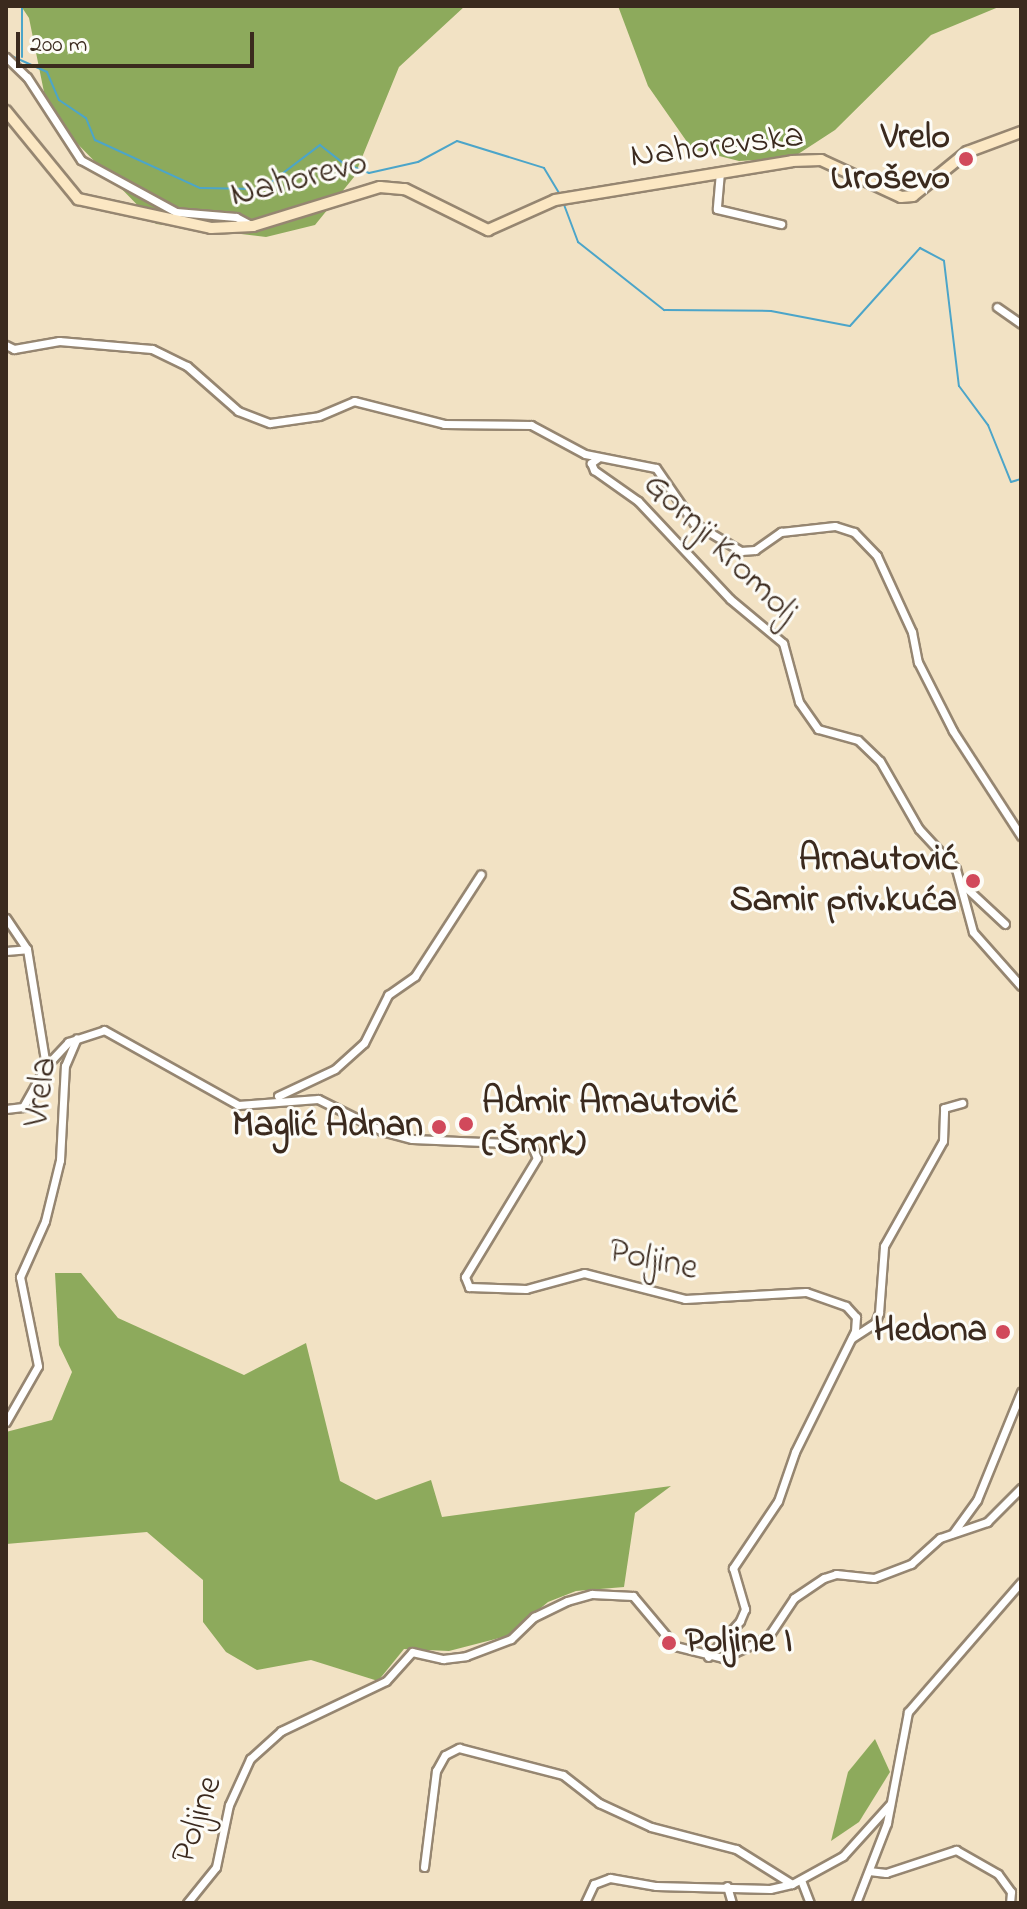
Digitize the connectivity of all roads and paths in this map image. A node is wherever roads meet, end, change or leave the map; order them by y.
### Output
1 (6, 57) edge
2 (6, 111) edge
3 (1021, 132) edge
4 (719, 170) junction
5 (781, 224) dead end
6 (253, 226) junction
7 (496, 228) joint
8 (997, 307) dead end
9 (1021, 324) edge
10 (6, 345) edge
11 (600, 458) junction
12 (1021, 836) edge
13 (481, 874) dead end
14 (959, 881) junction
15 (6, 918) edge
16 (1005, 924) dead end
17 (27, 949) junction
18 (6, 951) edge
19 (1021, 986) edge
20 (77, 1038) junction
21 (46, 1066) junction
22 (272, 1098) junction
23 (962, 1103) dead end
24 (6, 1109) edge
25 (852, 1338) junction
26 (1021, 1392) edge
27 (6, 1422) edge
28 (1021, 1488) edge
29 (953, 1533) junction
30 (1021, 1582) edge
31 (708, 1657) junction
32 (890, 1804) junction
33 (424, 1867) dead end
34 (869, 1871) junction
35 (801, 1880) junction
36 (792, 1884) junction
37 (727, 1886) junction
38 (187, 1903) edge
39 (585, 1903) edge
40 (732, 1903) edge
41 (810, 1903) edge
42 (856, 1903) edge
43 (1010, 1903) edge

1 - 6 street
2 - 6 street, Nahorevo
3 - 4 street, Nahorevska
4 - 5 street
4 - 7 street, Nahorevska
6 - 7 street, Nahorevo
8 - 9 street
10 - 11 street
11 - 12 street
11 - 14 street, Gornji Kromolj
13 - 22 street
14 - 16 street
14 - 19 street, Gornji Kromolj
15 - 17 street
17 - 18 street
17 - 21 street
20 - 21 street
20 - 22 street, Poljine
20 - 27 street, Vrela
21 - 24 street
22 - 25 street, Poljine
23 - 25 street
25 - 31 street
26 - 29 street
28 - 29 street
29 - 31 street
30 - 32 street
31 - 38 street, Poljine
32 - 34 street
32 - 35 street
33 - 36 street
34 - 42 street
34 - 43 street
35 - 36 street
35 - 41 street
36 - 37 street
37 - 39 street
37 - 40 street

